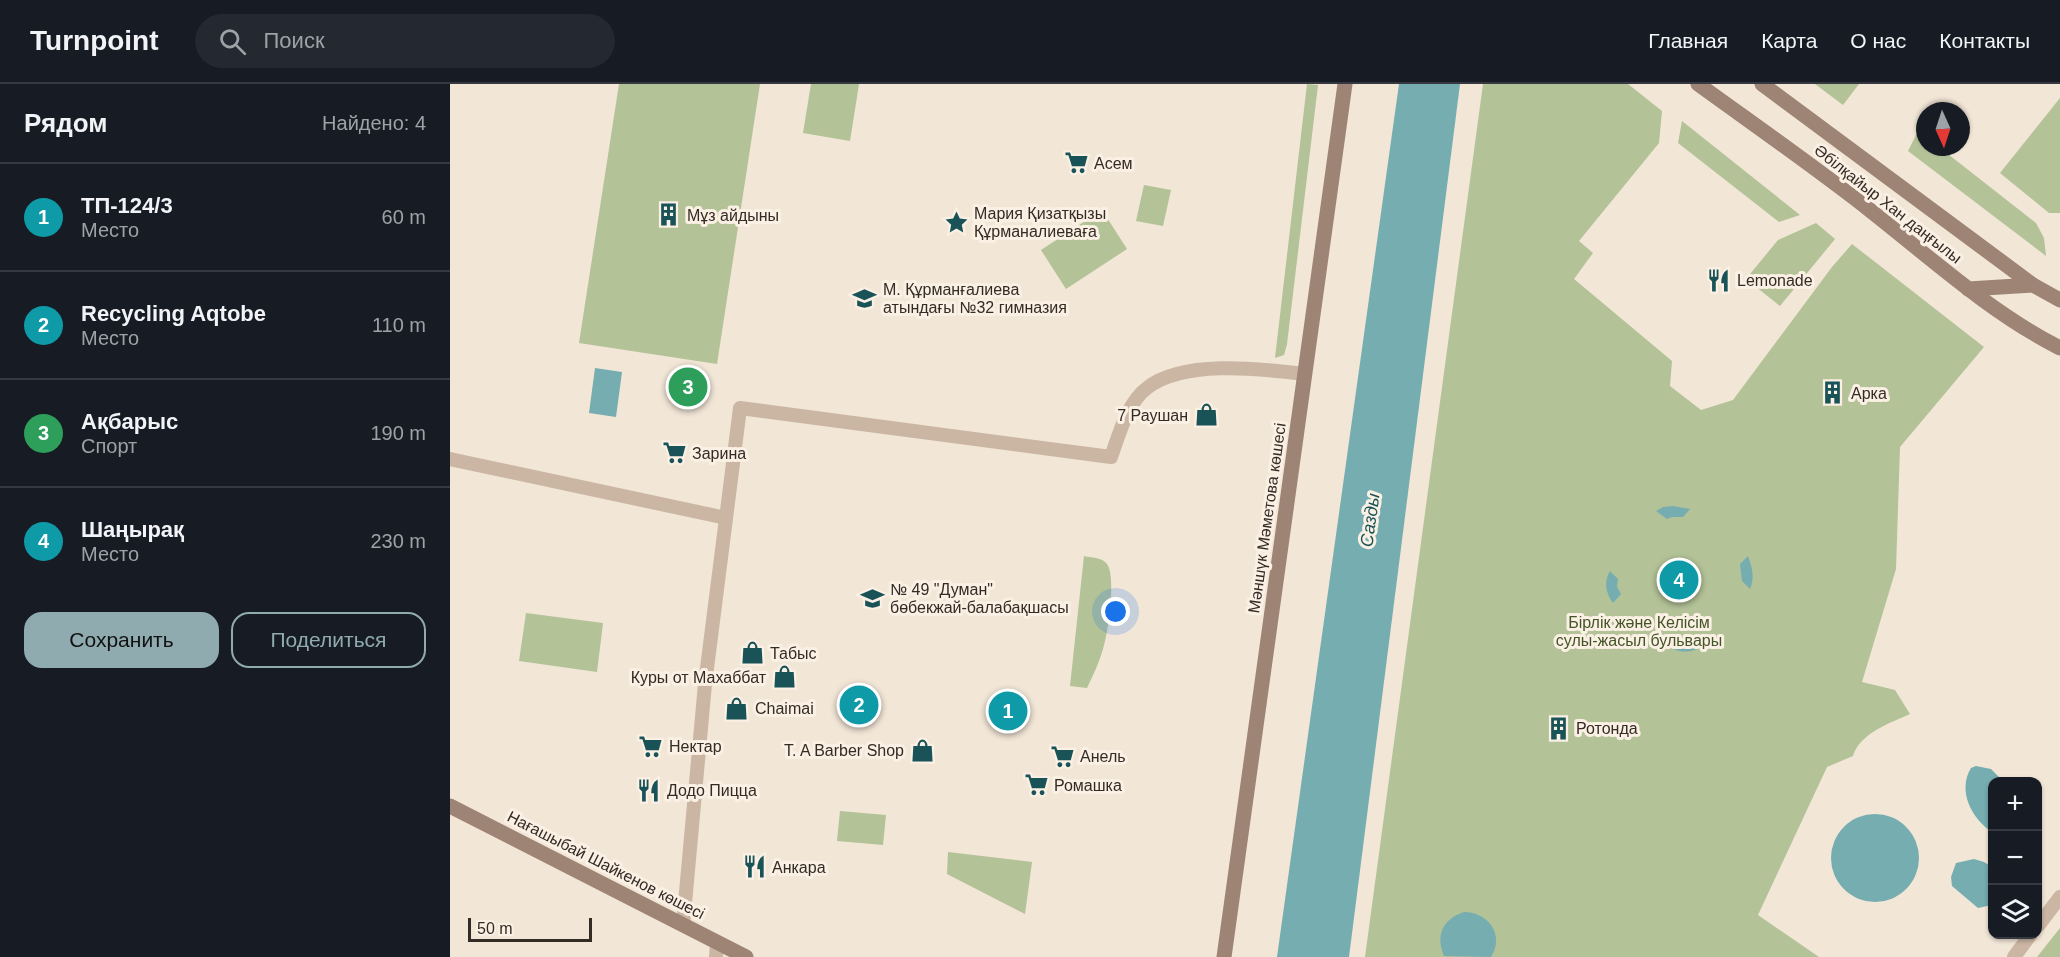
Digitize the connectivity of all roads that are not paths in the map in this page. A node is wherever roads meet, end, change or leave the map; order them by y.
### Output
1 (1345, 84) edge
2 (1698, 84) edge
3 (1754, 84) edge
4 (1762, 84) edge
5 (1778, 96) junction
6 (2033, 285) junction
7 (1968, 290) junction
8 (2060, 300) edge
9 (2060, 348) edge
10 (1305, 374) junction
11 (450, 459) edge
12 (726, 518) junction
13 (450, 806) edge
14 (2060, 897) edge
15 (2042, 920) edge
16 (683, 925) junction
17 (2027, 939) edge
18 (717, 950) edge
19 (746, 957) edge
20 (1224, 957) edge
21 (2014, 957) edge

1 - 10 main road, Мәншүк Мәметова көшесі
2 - 7 main road, Әбілқайыр Хан даңғылы
3 - 5 main road
4 - 5 main road, Әбілқайыр Хан даңғылы
5 - 6 main road, Әбілқайыр Хан даңғылы
6 - 7 main road
6 - 8 main road, Әбілқайыр Хан даңғылы
7 - 9 main road, Әбілқайыр Хан даңғылы
10 - 12 street
10 - 20 main road, Мәншүк Мәметова көшесі
11 - 12 street
12 - 16 street
13 - 16 main road, Нағашыбай Шайкенов көшесі
14 - 15 street
16 - 18 main road, Нағашыбай Шайкенов көшесі
17 - 21 street
18 - 19 main road, Нағашыбай Шайкенов көшесі

